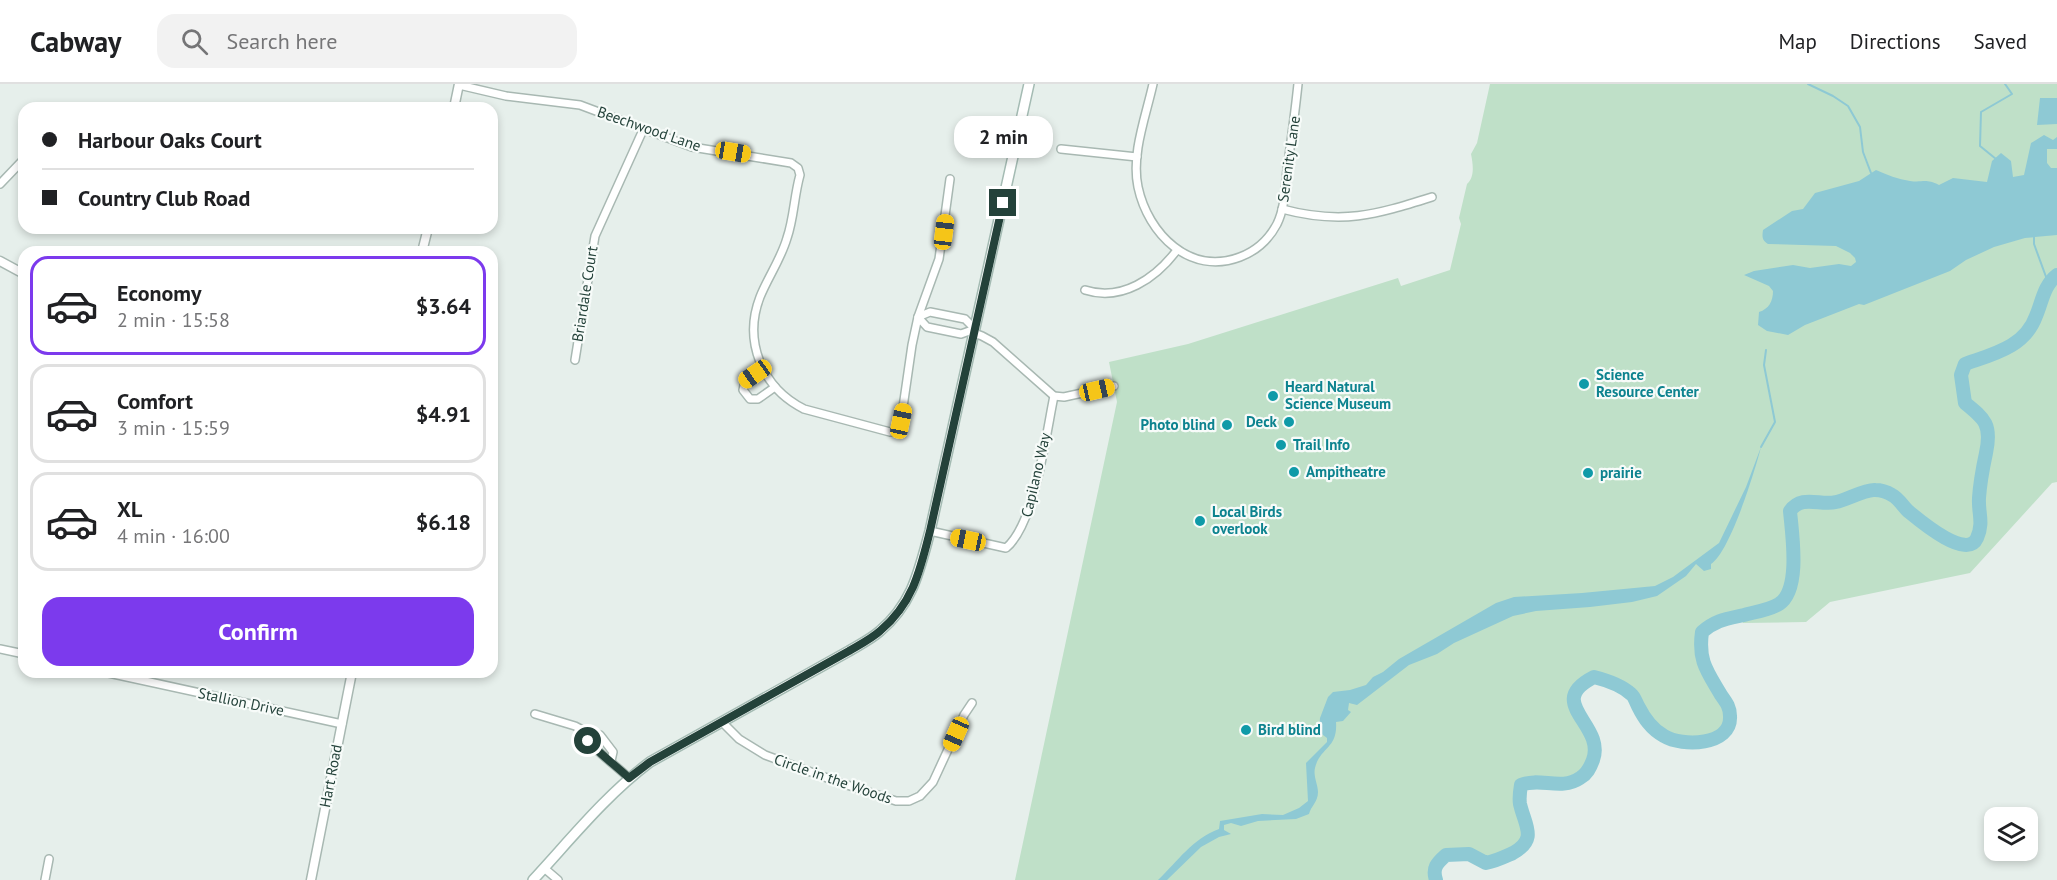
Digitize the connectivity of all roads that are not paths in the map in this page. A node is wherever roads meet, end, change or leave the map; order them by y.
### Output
1 (459, 84) edge
2 (1029, 84) edge
3 (1153, 84) edge
4 (1298, 84) edge
5 (455, 102) edge
6 (643, 130) junction
7 (1061, 149) dead end
8 (1137, 157) junction
9 (18, 165) edge
10 (950, 179) dead end
11 (0, 184) edge
12 (1432, 197) dead end
13 (1282, 209) junction
14 (1177, 250) junction
15 (0, 261) edge
16 (18, 271) edge
17 (1085, 290) dead end
18 (918, 317) junction
19 (974, 331) junction
20 (575, 360) dead end
21 (764, 371) junction
22 (1114, 386) dead end
23 (776, 387) junction
24 (1054, 396) junction
25 (930, 531) junction
26 (0, 649) edge
27 (18, 653) edge
28 (131, 678) edge
29 (351, 678) edge
30 (972, 703) dead end
31 (535, 714) dead end
32 (722, 722) junction
33 (342, 724) junction
34 (588, 733) junction
35 (611, 761) junction
36 (629, 778) junction
37 (49, 859) dead end
38 (544, 868) junction
39 (45, 880) edge
40 (311, 880) edge
41 (533, 880) edge
42 (558, 880) edge

1 - 5 street
1 - 6 street, Beechwood Lane
2 - 19 main road
3 - 8 street
4 - 13 street, Serenity Lane
6 - 20 street, Briardale Court
6 - 21 street, Beechwood Lane
7 - 8 street
8 - 14 street
9 - 11 street
10 - 18 street
12 - 13 street
13 - 14 street, Serenity Lane
14 - 17 street
15 - 16 street
18 - 19 street
18 - 19 street
18 - 23 street, Beechwood Lane
19 - 24 street
19 - 25 main road
21 - 23 street, Beechwood Lane
21 - 23 street
22 - 24 street
24 - 25 street, Capilano Way
25 - 32 main road
26 - 27 street
28 - 33 street, Stallion Drive
29 - 33 street, Hart Road
30 - 32 street, Circle in the Woods
31 - 34 street
32 - 36 main road
33 - 40 street, Hart Road
34 - 35 street
34 - 35 street
35 - 36 street
36 - 38 main road
37 - 39 street
38 - 41 main road
38 - 42 street

